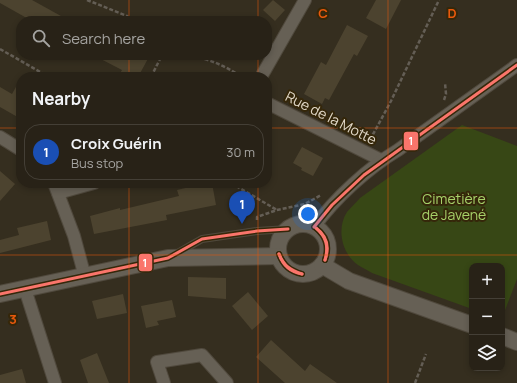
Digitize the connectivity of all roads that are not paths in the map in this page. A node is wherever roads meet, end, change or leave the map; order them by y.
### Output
1 (304, 0) edge
2 (272, 57) edge
3 (270, 60) edge
4 (517, 65) edge
5 (264, 72) edge
6 (272, 106) edge
7 (0, 137) edge
8 (16, 147) edge
9 (381, 160) junction
10 (56, 188) edge
11 (314, 227) junction
12 (288, 229) junction
13 (279, 256) junction
14 (168, 258) junction
15 (322, 265) junction
16 (85, 277) junction
17 (25, 289) junction
18 (0, 294) edge
19 (469, 324) edge
20 (505, 337) edge
21 (517, 342) edge
22 (55, 383) edge
23 (164, 383) edge
24 (227, 383) edge

1 - 2 street
3 - 5 street
4 - 9 street
6 - 9 street, Rue de la Motte
7 - 8 street
9 - 11 street
10 - 16 street
11 - 12 street
11 - 15 street
12 - 13 street
12 - 14 lane
13 - 14 street
13 - 15 street
14 - 16 street
15 - 19 street
16 - 17 street
17 - 18 street
17 - 22 street
20 - 21 street
23 - 24 street

